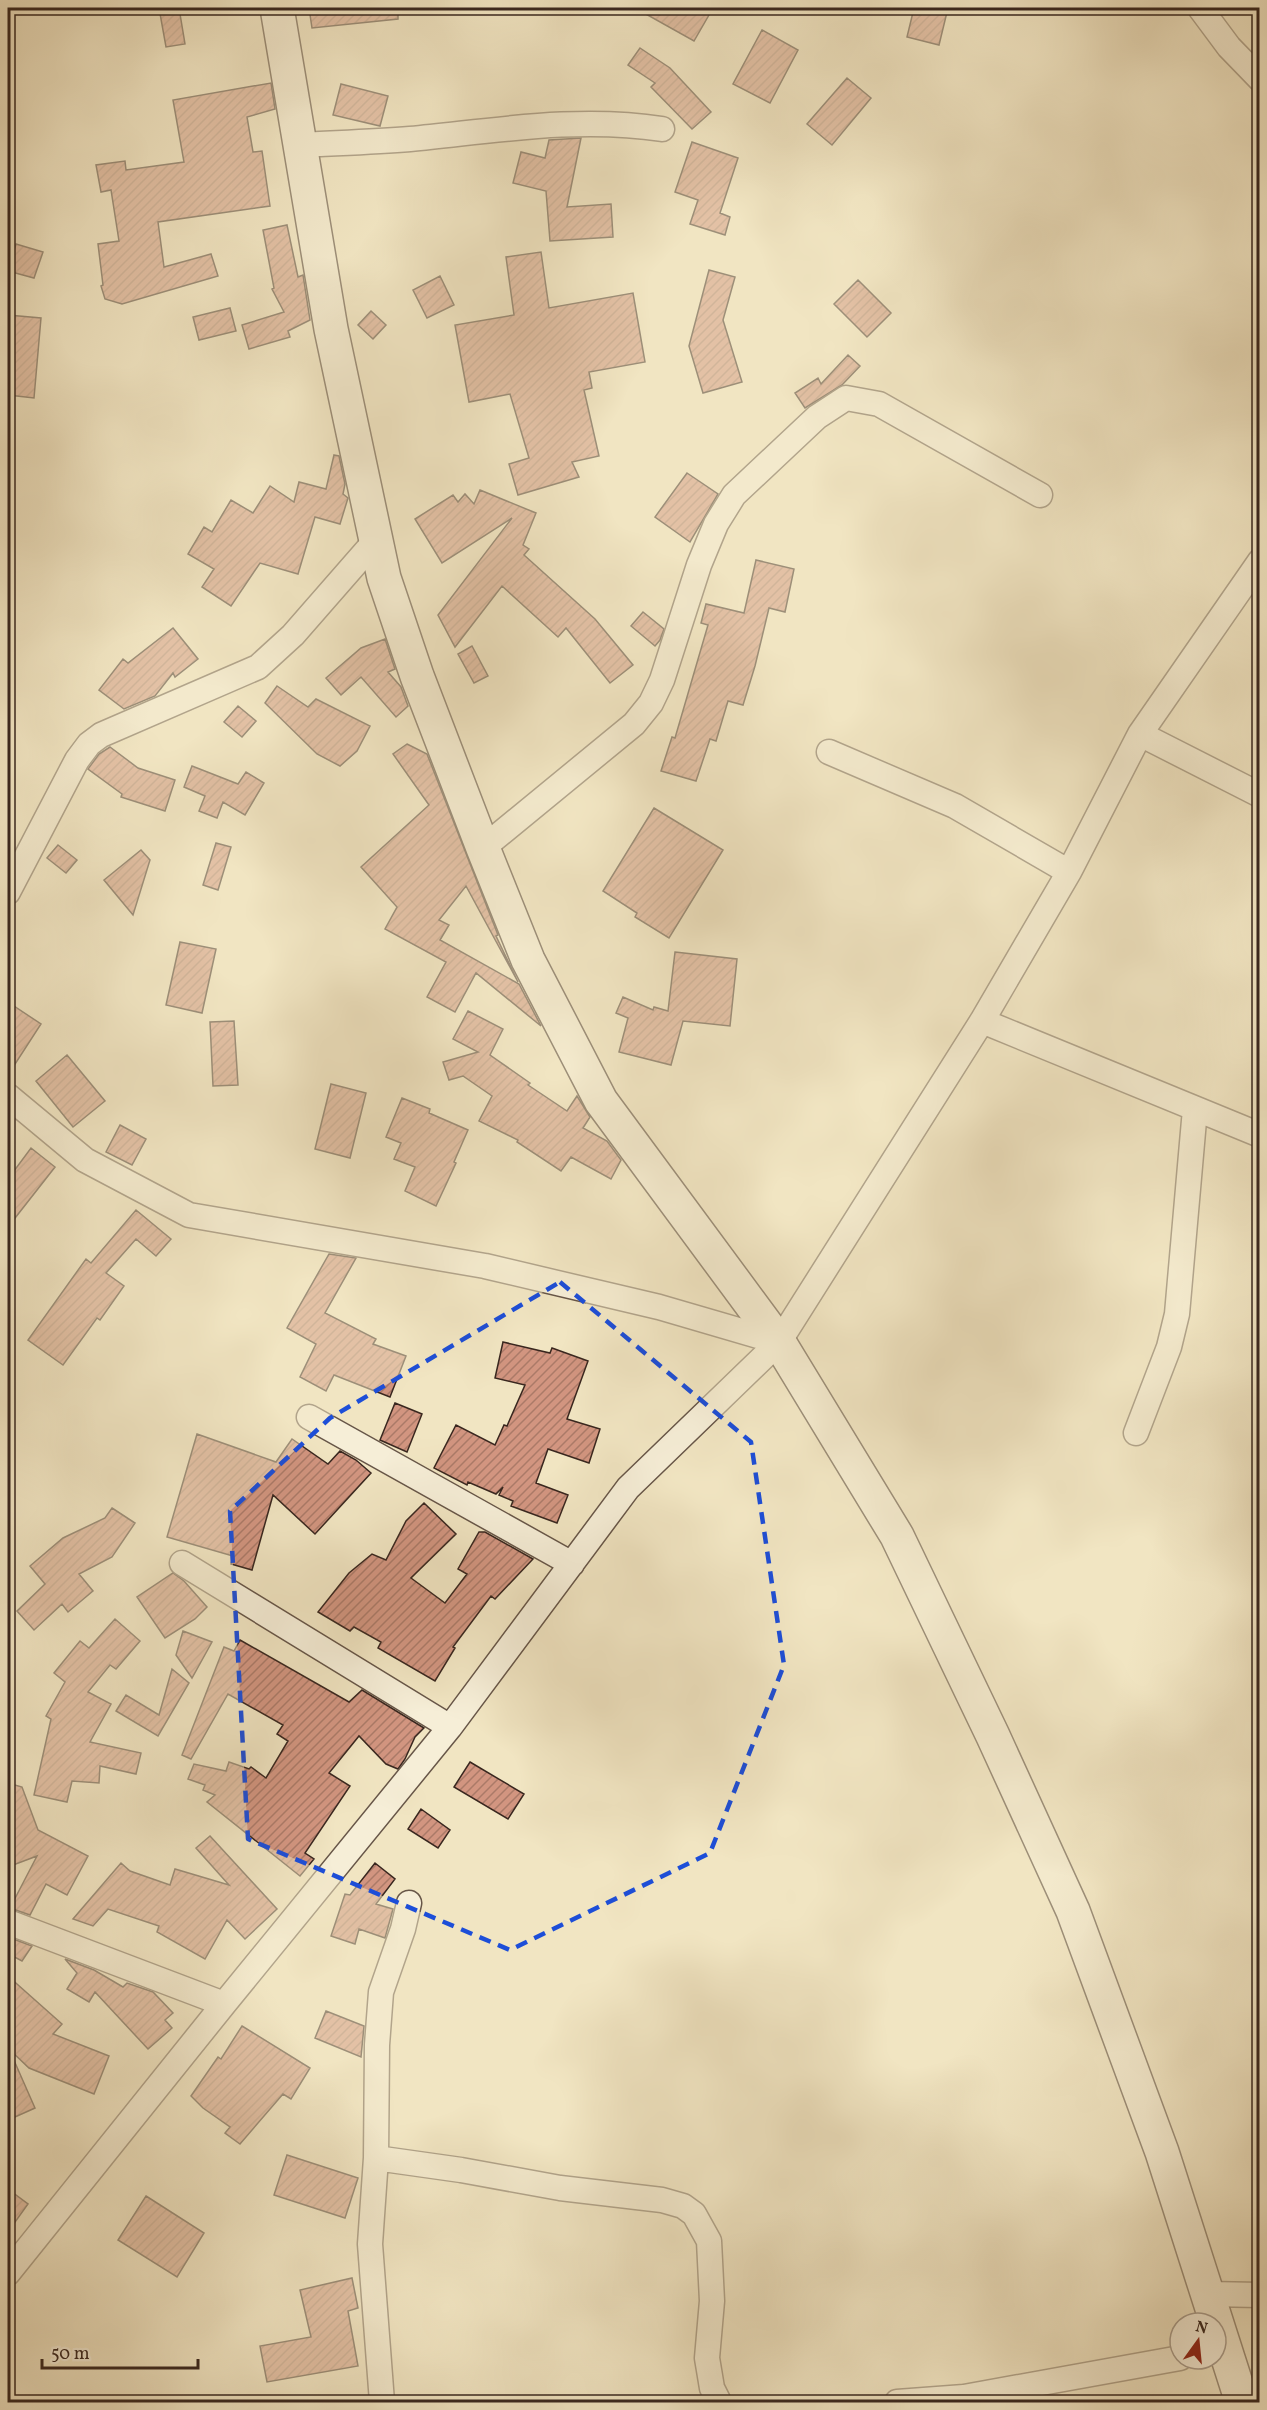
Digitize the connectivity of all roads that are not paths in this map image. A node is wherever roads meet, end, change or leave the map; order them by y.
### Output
1 (277, 8) edge
2 (1200, 8) edge
3 (1260, 79) edge
4 (662, 129) dead end
5 (300, 145) junction
6 (1040, 495) dead end
7 (376, 540) junction
8 (1260, 561) edge
9 (1140, 734) junction
10 (829, 752) dead end
11 (1260, 795) edge
12 (483, 848) junction
13 (1069, 872) junction
14 (8, 892) edge
15 (982, 1021) junction
16 (8, 1096) edge
17 (1195, 1108) junction
18 (1260, 1135) edge
19 (778, 1342) junction
20 (309, 1417) dead end
21 (1136, 1433) dead end
22 (182, 1563) dead end
23 (572, 1564) junction
24 (450, 1727) junction
25 (409, 1903) dead end
26 (8, 1922) edge
27 (224, 2004) junction
28 (376, 2158) junction
29 (8, 2273) edge
30 (1208, 2294) junction
31 (1260, 2295) edge
32 (1212, 2311) edge
33 (1168, 2360) edge
34 (1228, 2368) edge
35 (382, 2403) edge
36 (719, 2403) edge
37 (897, 2403) edge
38 (1242, 2403) edge

1 - 5 street
2 - 3 street
4 - 5 street
5 - 7 street
6 - 12 street
7 - 12 street
7 - 14 street
8 - 9 street
9 - 11 street
9 - 13 street
10 - 13 street
12 - 19 street
13 - 15 street
15 - 17 street
15 - 19 street
16 - 19 street
17 - 18 street
17 - 21 street
19 - 23 street
19 - 30 street
20 - 23 street
22 - 24 street
23 - 24 street
24 - 27 street
25 - 28 street
26 - 27 street
27 - 29 street
28 - 35 street
28 - 36 street
30 - 31 street
30 - 32 street
33 - 37 street
34 - 38 street

